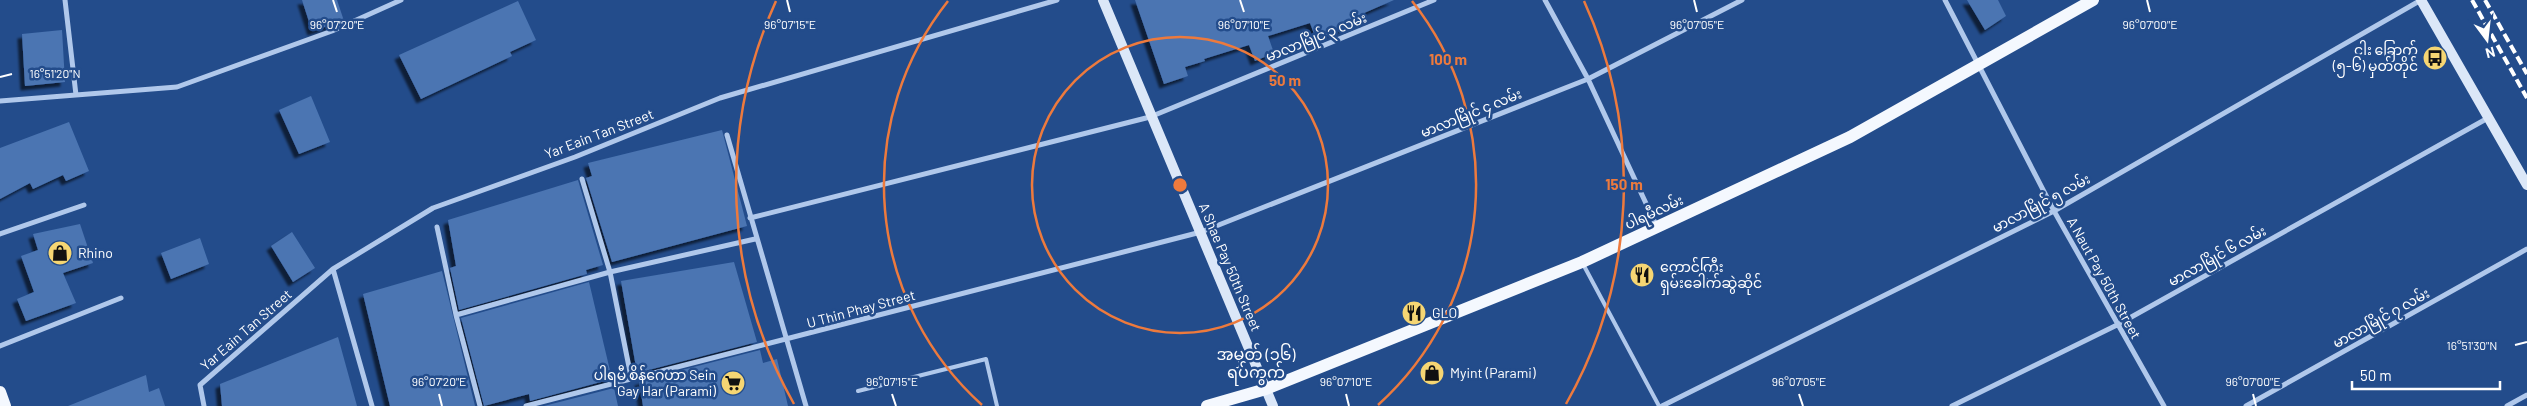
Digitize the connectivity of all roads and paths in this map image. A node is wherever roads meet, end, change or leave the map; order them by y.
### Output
1 (65, 0) edge
2 (401, 0) edge
3 (1057, 0) edge
4 (1103, 0) edge
5 (1434, 0) edge
6 (1545, 0) edge
7 (1742, 0) edge
8 (1945, 0) edge
9 (2093, 0) edge
10 (2421, 0) edge
11 (1979, 66) junction
12 (1588, 79) junction
13 (76, 95) junction
14 (0, 101) edge
15 (1150, 117) junction
16 (2488, 118) junction
17 (727, 135) dead end
18 (582, 178) dead end
19 (2527, 185) edge
20 (84, 205) dead end
21 (2054, 211) junction
22 (750, 218) junction
23 (437, 227) dead end
24 (1657, 228) junction
25 (1201, 232) junction
26 (0, 234) edge
27 (755, 239) junction
28 (2527, 249) edge
29 (1582, 262) junction
30 (333, 268) junction
31 (610, 272) junction
32 (121, 298) dead end
33 (456, 316) junction
34 (2117, 325) junction
35 (786, 340) junction
36 (0, 346) edge
37 (631, 377) junction
38 (1266, 389) junction
39 (858, 391) dead end
40 (0, 392) edge
41 (2527, 395) edge
42 (5, 406) edge
43 (204, 406) edge
44 (372, 406) edge
45 (480, 406) edge
46 (526, 406) edge
47 (806, 406) edge
48 (997, 406) edge
49 (1207, 406) edge
50 (1274, 406) edge
51 (1660, 406) edge
52 (1952, 406) edge
53 (2164, 406) edge
54 (2246, 406) edge
55 (2507, 406) edge

1 - 13 street
2 - 13 street
3 - 30 street, Yar Eain Tan Street
4 - 15 street, A Shae Pay 50th Street
5 - 15 street, မာလာမြိုင် ၃ လမ်း
6 - 12 street
7 - 12 street, မာလာမြိုင် ၄ လမ်း
8 - 11 street, A Naut Pay 50th Street
9 - 11 main road, ပါရမီလမ်း
10 - 16 street
10 - 21 street, မာလာမြိုင် ၅ လမ်း
11 - 21 street, A Naut Pay 50th Street
11 - 24 main road, ပါရမီလမ်း
12 - 24 street
12 - 25 street, မာလာမြိုင် ၄ လမ်း
13 - 14 street
15 - 22 street, မာလာမြိုင် ၃ လမ်း
15 - 25 street, A Shae Pay 50th Street
16 - 19 street
16 - 34 street, မာလာမြိုင် ၆ လမ်း
17 - 22 street
18 - 31 street
20 - 26 street
21 - 34 street, A Naut Pay 50th Street
21 - 51 street, မာလာမြိုင် ၅ လမ်း
22 - 27 street
23 - 33 street
24 - 29 main road, ပါရမီလမ်း
25 - 35 street, U Thin Phay Street
25 - 38 street, A Shae Pay 50th Street
27 - 31 street
27 - 35 street
28 - 54 street, မာလာမြိုင် ၇ လမ်း
29 - 38 main road, ပါရမီလမ်း
29 - 51 lane
30 - 43 street, Yar Eain Tan Street
30 - 44 street
31 - 33 street
31 - 37 street
32 - 36 street
33 - 45 street
34 - 52 street, မာလာမြိုင် ၆ လမ်း
34 - 53 street, A Naut Pay 50th Street
35 - 37 street, U Thin Phay Street
35 - 47 street
37 - 46 street, U Thin Phay Street
38 - 49 main road, ပါရမီလမ်း
38 - 50 street, A Shae Pay 50th Street
39 - 48 lane
40 - 42 main road
41 - 55 street

